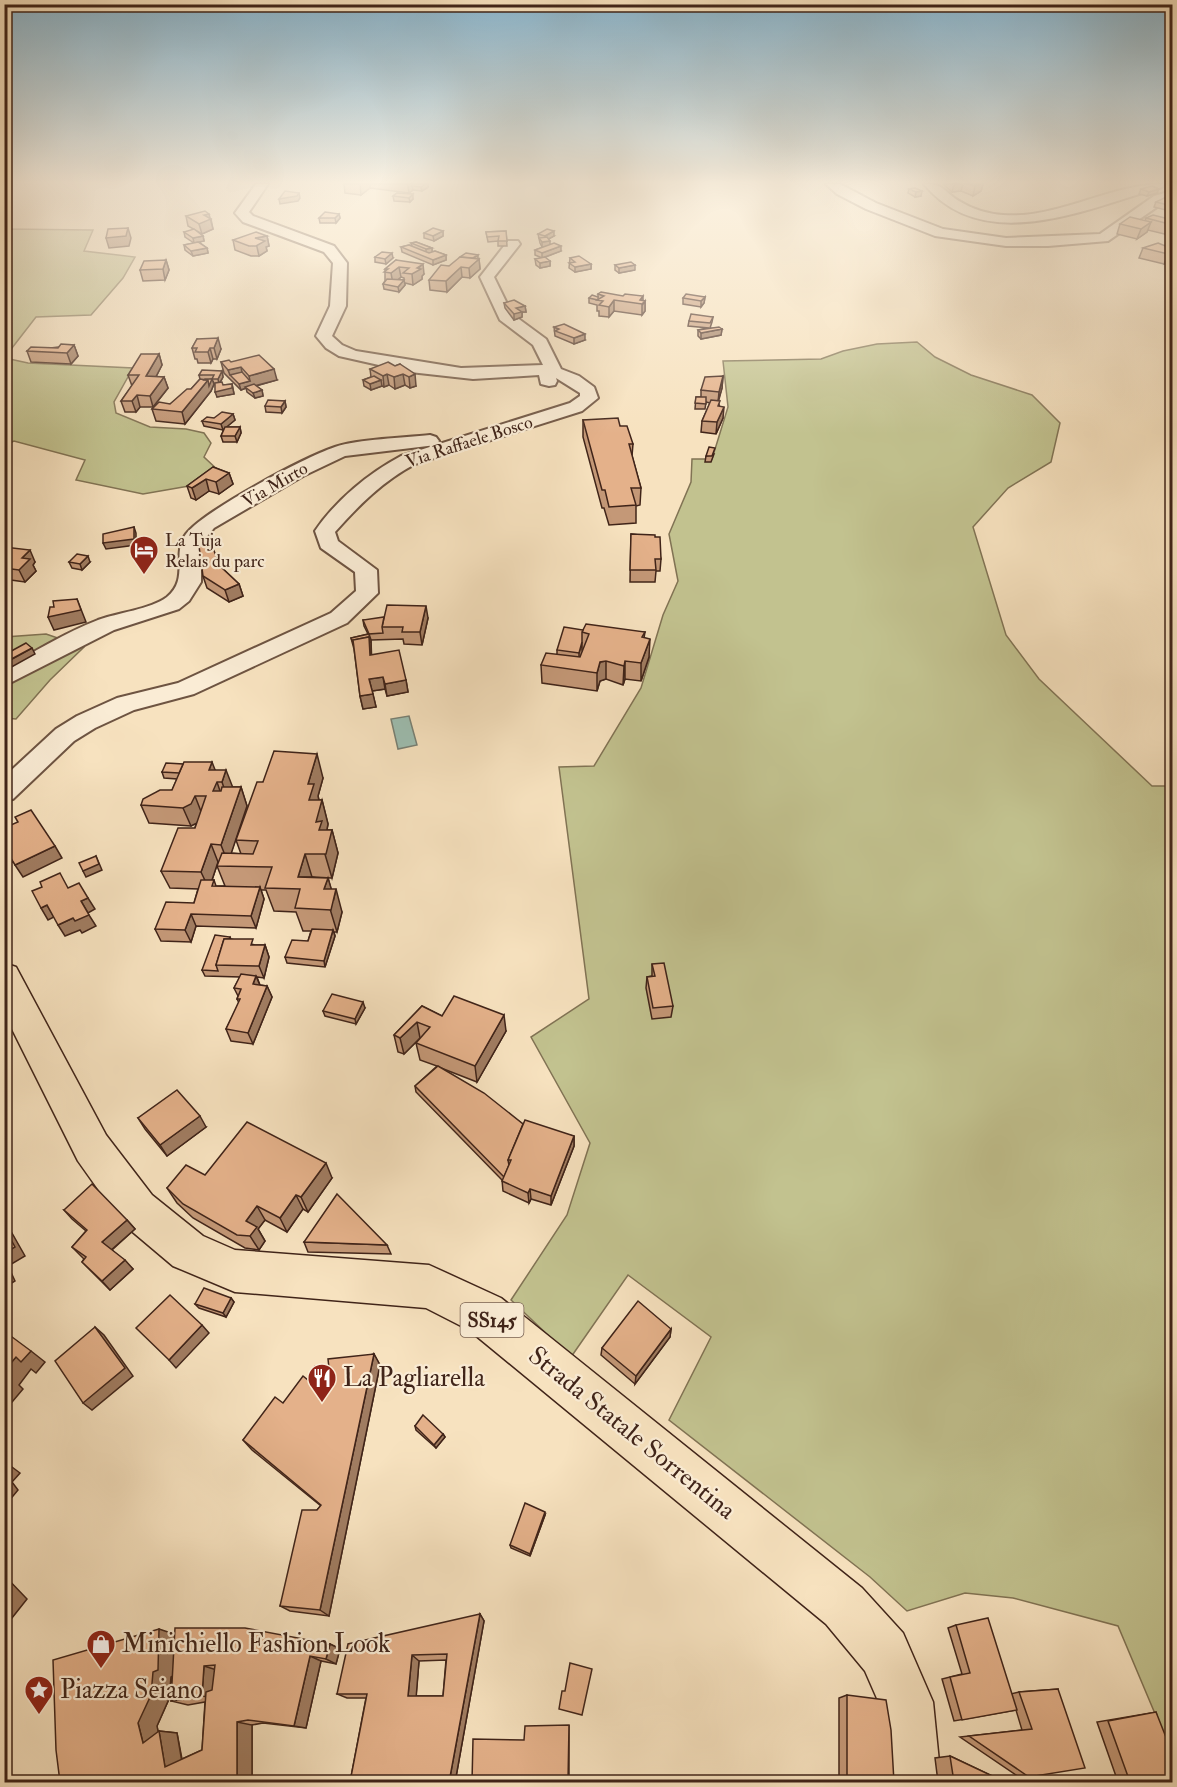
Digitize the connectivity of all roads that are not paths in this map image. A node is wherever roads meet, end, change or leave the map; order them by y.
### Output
1 (340, 267) edge
2 (495, 267) edge
3 (554, 371) junction
4 (4, 679) edge
5 (4, 792) edge
6 (4, 977) edge
7 (913, 1782) edge

1 - 3 street, Via Raffaele Bosco
2 - 3 street
3 - 4 street, Via Mirto
3 - 5 street, Via Raffaele Bosco
6 - 7 main road, Strada Statale Sorrentina / SS145

